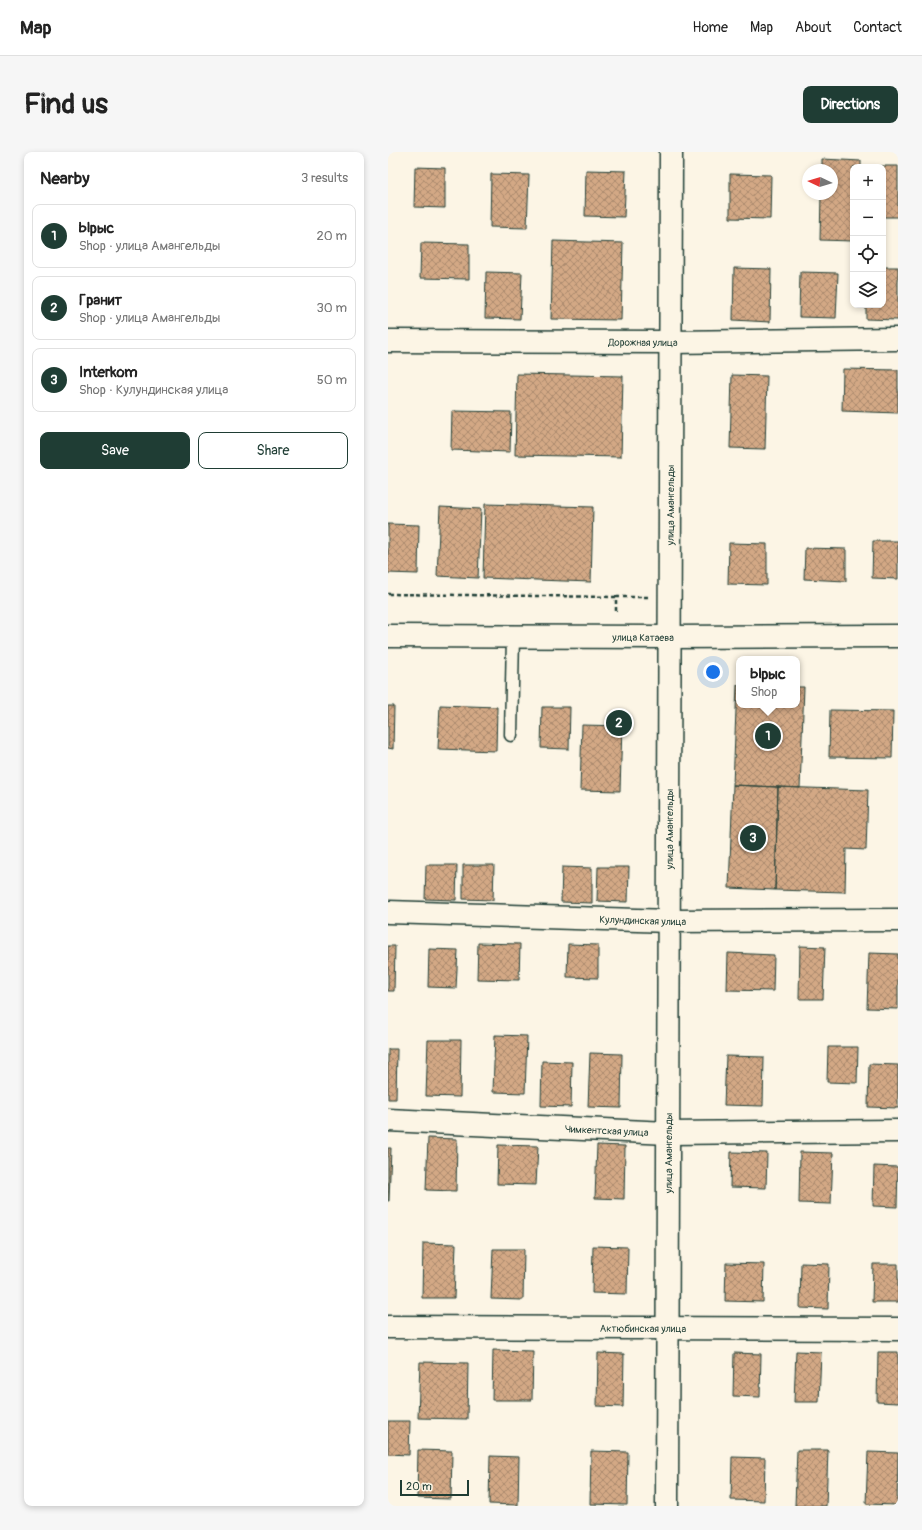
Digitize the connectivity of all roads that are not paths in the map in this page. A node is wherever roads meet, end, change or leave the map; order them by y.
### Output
1 (671, 152) edge
2 (898, 339) edge
3 (388, 341) edge
4 (671, 342) junction
5 (388, 636) edge
6 (513, 636) junction
7 (898, 636) edge
8 (670, 637) junction
9 (511, 735) dead end
10 (388, 912) edge
11 (669, 920) junction
12 (898, 920) edge
13 (388, 1120) edge
14 (898, 1131) edge
15 (668, 1133) junction
16 (388, 1327) edge
17 (668, 1329) junction
18 (898, 1329) edge
19 (667, 1506) edge

1 - 4 street, улица Амангельды
2 - 4 street, Дорожная улица
3 - 4 street, Дорожная улица
4 - 8 street, улица Амангельды
5 - 6 street, улица Катаева
6 - 8 street, улица Катаева
6 - 9 lane
7 - 8 street, улица Катаева
8 - 11 street, улица Амангельды
10 - 11 street, Кулундинская улица
11 - 12 street, Кулундинская улица
11 - 15 street, улица Амангельды
13 - 15 street, Чимкентская улица
14 - 15 street, Чимкентская улица
15 - 17 street, улица Амангельды
16 - 17 street, Актюбинская улица
17 - 18 street, Актюбинская улица
17 - 19 street, улица Амангельды

